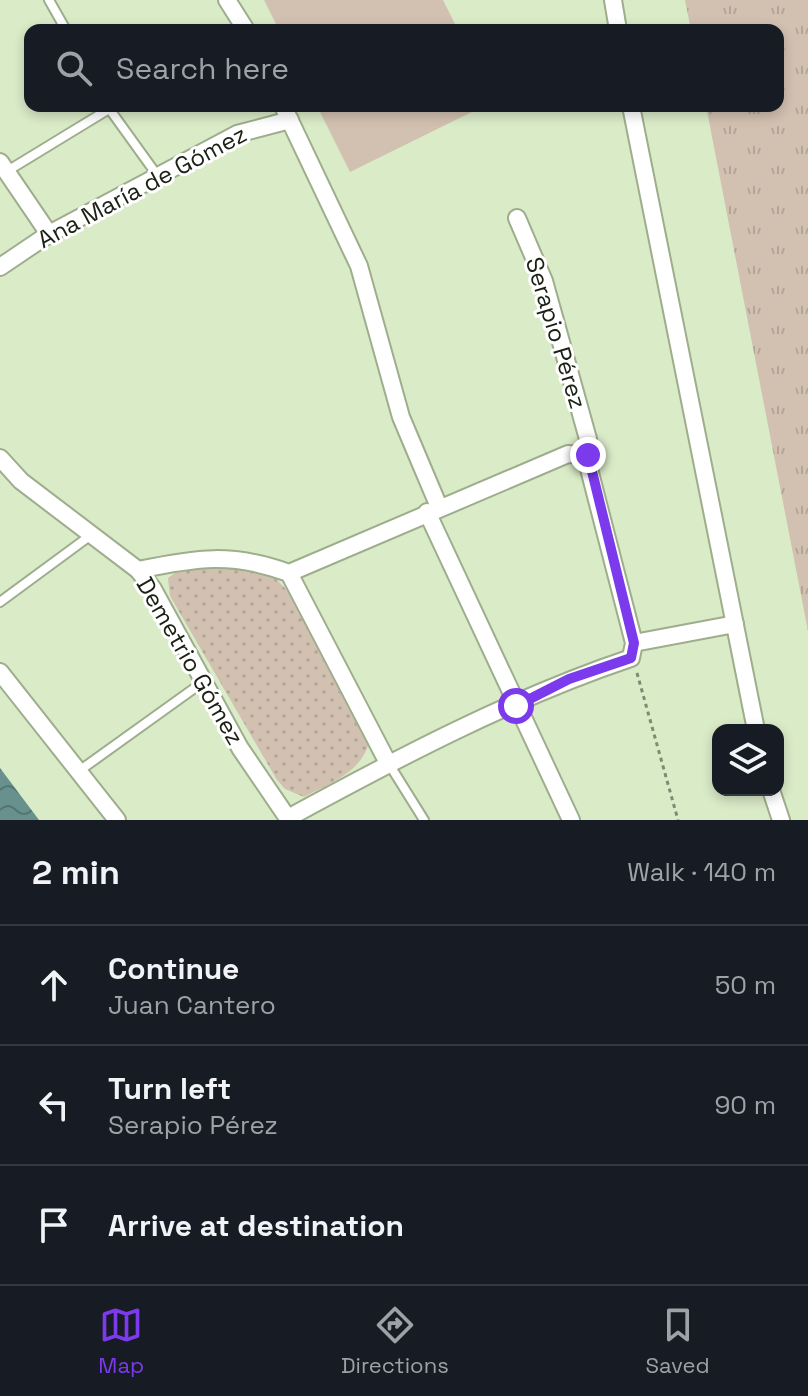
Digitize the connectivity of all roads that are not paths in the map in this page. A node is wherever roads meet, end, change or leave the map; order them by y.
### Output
1 (49, 0) edge
2 (227, 0) edge
3 (613, 0) edge
4 (63, 24) edge
5 (242, 24) edge
6 (617, 24) edge
7 (101, 112) edge
8 (111, 112) edge
9 (632, 112) edge
10 (286, 113) edge
11 (2, 170) edge
12 (157, 175) junction
13 (517, 218) dead end
14 (49, 234) junction
15 (0, 267) edge
16 (588, 455) junction
17 (0, 458) edge
18 (433, 510) junction
19 (91, 535) junction
20 (138, 570) junction
21 (289, 573) junction
22 (0, 602) edge
23 (735, 624) junction
24 (632, 650) junction
25 (0, 672) edge
26 (203, 682) junction
27 (516, 706) junction
28 (755, 724) edge
29 (388, 763) junction
30 (79, 771) junction
31 (773, 796) edge
32 (289, 819) edge
33 (117, 820) edge
34 (424, 820) edge
35 (571, 820) edge
36 (781, 820) edge

1 - 4 lane
2 - 5 street
3 - 6 street
7 - 11 lane
8 - 12 lane
9 - 23 street
10 - 12 street, Ana María de Gómez
10 - 18 street
11 - 14 street
12 - 14 street, Ana María de Gómez
13 - 16 street, Serapio Pérez
14 - 15 street, Ana María de Gómez
16 - 18 street
16 - 24 street, Serapio Pérez
17 - 19 street, Demetrio Gómez
18 - 21 street
18 - 27 street
19 - 20 street, Demetrio Gómez
19 - 22 lane
20 - 21 street
20 - 26 street, Demetrio Gómez
21 - 29 street
23 - 24 street
23 - 28 street
24 - 27 street
25 - 30 street
26 - 30 lane
26 - 32 street, Demetrio Gómez
27 - 29 street
27 - 35 street
29 - 32 street
29 - 34 lane
30 - 33 street
31 - 36 street

